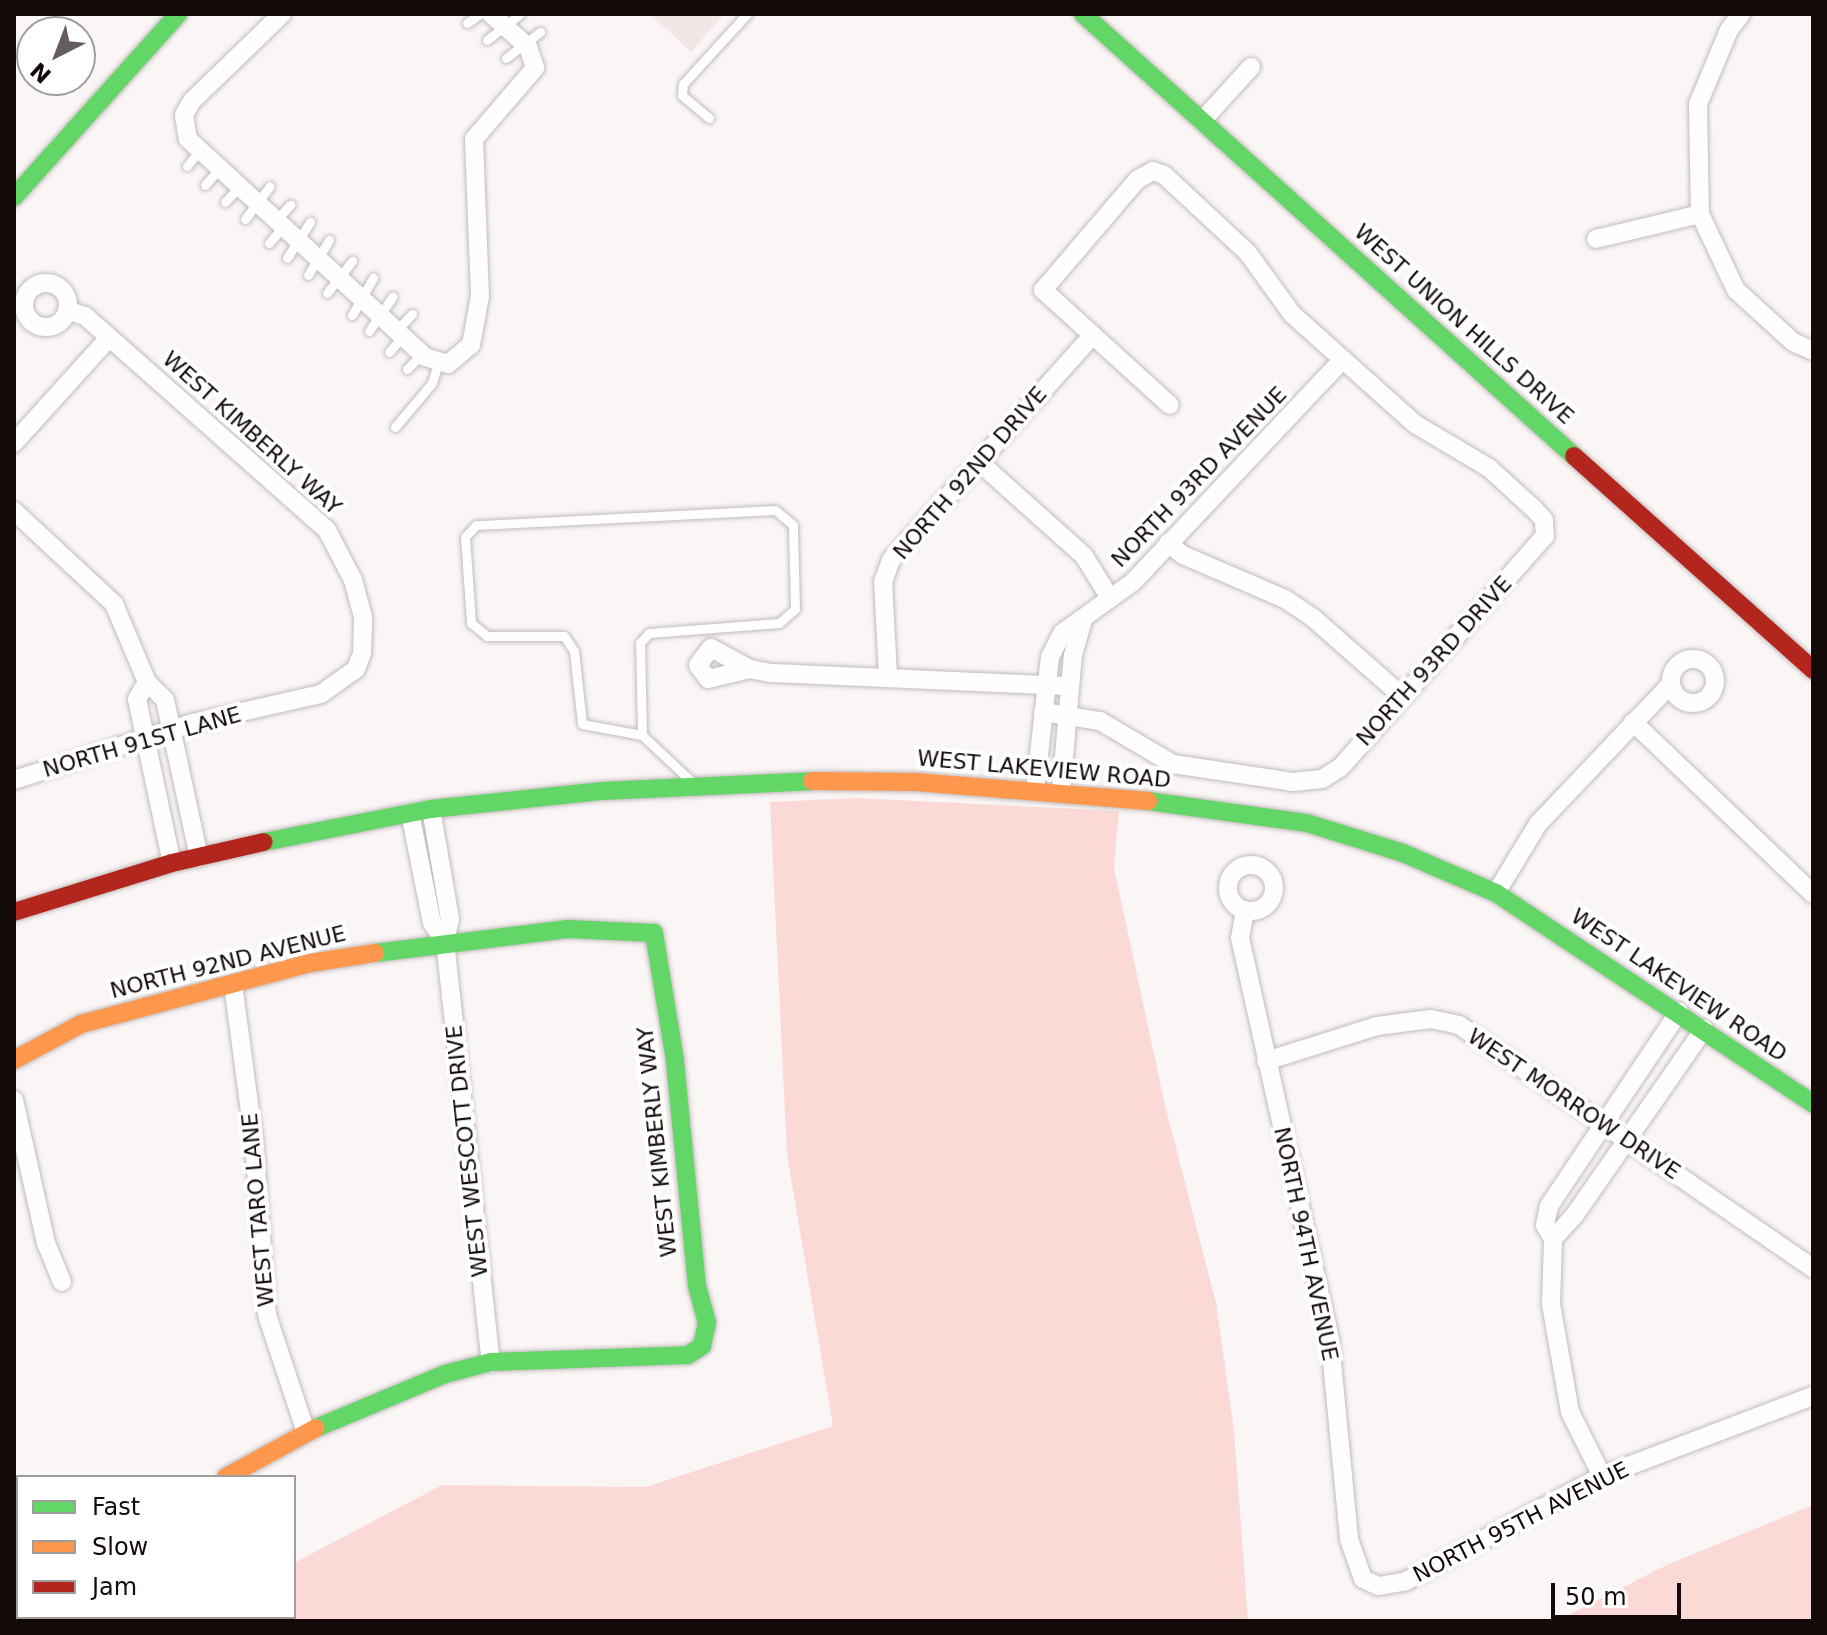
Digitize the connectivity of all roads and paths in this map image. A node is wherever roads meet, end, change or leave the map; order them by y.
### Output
1 (178, 14) edge
2 (282, 14) edge
3 (480, 14) edge
4 (491, 14) edge
5 (747, 14) edge
6 (1083, 14) edge
7 (1741, 14) edge
8 (513, 21) edge
9 (467, 23) dead end
10 (540, 32) dead end
11 (487, 40) dead end
12 (527, 46) junction
13 (506, 58) dead end
14 (1251, 67) dead end
15 (709, 118) dead end
16 (1202, 121) junction
17 (199, 151) junction
18 (187, 166) dead end
19 (219, 169) junction
20 (205, 185) dead end
21 (270, 186) dead end
22 (239, 187) junction
23 (14, 197) edge
24 (225, 202) dead end
25 (258, 204) junction
26 (290, 205) dead end
27 (1700, 214) junction
28 (245, 219) dead end
29 (310, 222) dead end
30 (280, 224) junction
31 (1596, 239) dead end
32 (329, 240) dead end
33 (299, 241) junction
34 (269, 243) dead end
35 (287, 258) dead end
36 (317, 258) junction
37 (352, 261) dead end
38 (308, 275) dead end
39 (339, 278) junction
40 (373, 278) dead end
41 (327, 293) dead end
42 (393, 296) dead end
43 (360, 297) junction
44 (67, 310) dead end
45 (412, 314) dead end
46 (352, 315) dead end
47 (375, 324) junction
48 (400, 333) junction
49 (1093, 335) junction
50 (109, 338) junction
51 (1813, 351) edge
52 (389, 352) dead end
53 (430, 358) junction
54 (1343, 359) junction
55 (407, 369) dead end
56 (1170, 405) dead end
57 (395, 427) dead end
58 (14, 443) edge
59 (979, 462) junction
60 (14, 511) edge
61 (1168, 543) junction
62 (1110, 598) junction
63 (1083, 620) junction
64 (356, 669) joint
65 (750, 669) dead end
66 (1813, 670) edge
67 (888, 676) junction
68 (147, 682) junction
69 (1047, 683) junction
70 (1671, 684) dead end
71 (1070, 686) junction
72 (1403, 697) junction
73 (1043, 712) junction
74 (1068, 715) junction
75 (1633, 722) junction
76 (171, 730) junction
77 (642, 735) junction
78 (145, 738) junction
79 (14, 780) edge
80 (695, 785) junction
81 (1035, 790) junction
82 (1061, 791) junction
83 (431, 809) junction
84 (410, 813) junction
85 (199, 857) junction
86 (172, 863) junction
87 (1496, 893) junction
88 (1813, 894) edge
89 (1245, 910) dead end
90 (14, 912) edge
91 (654, 933) joint
92 (445, 941) junction
93 (233, 984) junction
94 (1679, 1012) junction
95 (1704, 1029) junction
96 (14, 1060) edge
97 (1266, 1061) junction
98 (14, 1100) edge
99 (1813, 1104) edge
100 (1603, 1123) junction
101 (1627, 1140) junction
102 (1553, 1239) junction
103 (1813, 1268) edge
104 (62, 1282) dead end
105 (491, 1362) junction
106 (1813, 1396) edge
107 (306, 1432) junction
108 (230, 1475) edge
109 (1602, 1476) junction
110 (1363, 1579) joint

1 - 23 street
2 - 17 street
3 - 9 lane
4 - 8 street
5 - 15 lane
6 - 16 street, WEST UNION HILLS DRIVE
7 - 27 street
8 - 11 lane
8 - 12 street
10 - 12 lane
12 - 13 lane
12 - 53 street
14 - 16 street
16 - 66 street, WEST UNION HILLS DRIVE
17 - 18 lane
17 - 19 street
19 - 20 lane
19 - 22 street
21 - 25 lane
22 - 24 lane
22 - 25 street
25 - 28 lane
25 - 30 street
26 - 30 lane
27 - 31 street
27 - 51 street
29 - 33 lane
30 - 33 street
30 - 34 lane
32 - 36 lane
33 - 35 lane
33 - 36 street
36 - 38 lane
36 - 39 street
37 - 39 lane
39 - 41 lane
39 - 43 street
40 - 43 lane
42 - 47 lane
43 - 46 lane
43 - 47 street
44 - 50 street, WEST KIMBERLY WAY
45 - 48 lane
47 - 48 street
48 - 52 lane
48 - 53 street
49 - 54 street
49 - 56 street
49 - 59 street, NORTH 92ND DRIVE
50 - 58 street
50 - 64 street, WEST KIMBERLY WAY
53 - 55 lane
53 - 57 lane
54 - 61 street, NORTH 93RD AVENUE
54 - 72 street, NORTH 93RD DRIVE
59 - 62 street
59 - 67 street, NORTH 92ND DRIVE
60 - 68 street
61 - 62 street, NORTH 93RD AVENUE
61 - 72 street
62 - 63 street, NORTH 93RD AVENUE
63 - 69 street, NORTH 93RD AVENUE
63 - 71 street
64 - 76 street, NORTH 91ST LANE
65 - 67 street
67 - 69 street
68 - 76 street
68 - 78 street
69 - 71 street
69 - 73 street, NORTH 93RD AVENUE
70 - 75 street
71 - 74 street
72 - 74 street, NORTH 93RD DRIVE
73 - 74 street
73 - 81 street, NORTH 93RD AVENUE
74 - 82 street
75 - 87 street
75 - 88 street
76 - 78 street, NORTH 91ST LANE
76 - 85 street
77 - 77 lane
77 - 80 lane
78 - 79 street, NORTH 91ST LANE
78 - 86 street
80 - 81 street, WEST LAKEVIEW ROAD
80 - 83 street, WEST LAKEVIEW ROAD
81 - 82 street, WEST LAKEVIEW ROAD
82 - 87 street, WEST LAKEVIEW ROAD
83 - 84 street, WEST LAKEVIEW ROAD
83 - 92 street, WEST WESCOTT DRIVE
84 - 85 street, WEST LAKEVIEW ROAD
84 - 92 street, WEST WESCOTT DRIVE
85 - 86 street, WEST LAKEVIEW ROAD
86 - 90 street, WEST LAKEVIEW ROAD
87 - 94 street, WEST LAKEVIEW ROAD
89 - 97 street, NORTH 94TH AVENUE
91 - 92 street, NORTH 92ND AVENUE
91 - 105 street, WEST KIMBERLY WAY
92 - 93 street, NORTH 92ND AVENUE
92 - 105 street, WEST WESCOTT DRIVE
93 - 96 street, NORTH 92ND AVENUE
93 - 107 street, WEST TARO LANE
94 - 95 street, WEST LAKEVIEW ROAD
94 - 100 street
95 - 99 street, WEST LAKEVIEW ROAD
95 - 101 street
97 - 100 street, WEST MORROW DRIVE
97 - 110 street, NORTH 94TH AVENUE
98 - 104 street
100 - 101 street, WEST MORROW DRIVE
100 - 102 street
101 - 102 street
101 - 103 street, WEST MORROW DRIVE
102 - 109 street
105 - 107 street
106 - 109 street, NORTH 95TH AVENUE
107 - 108 street
109 - 110 street, NORTH 95TH AVENUE

